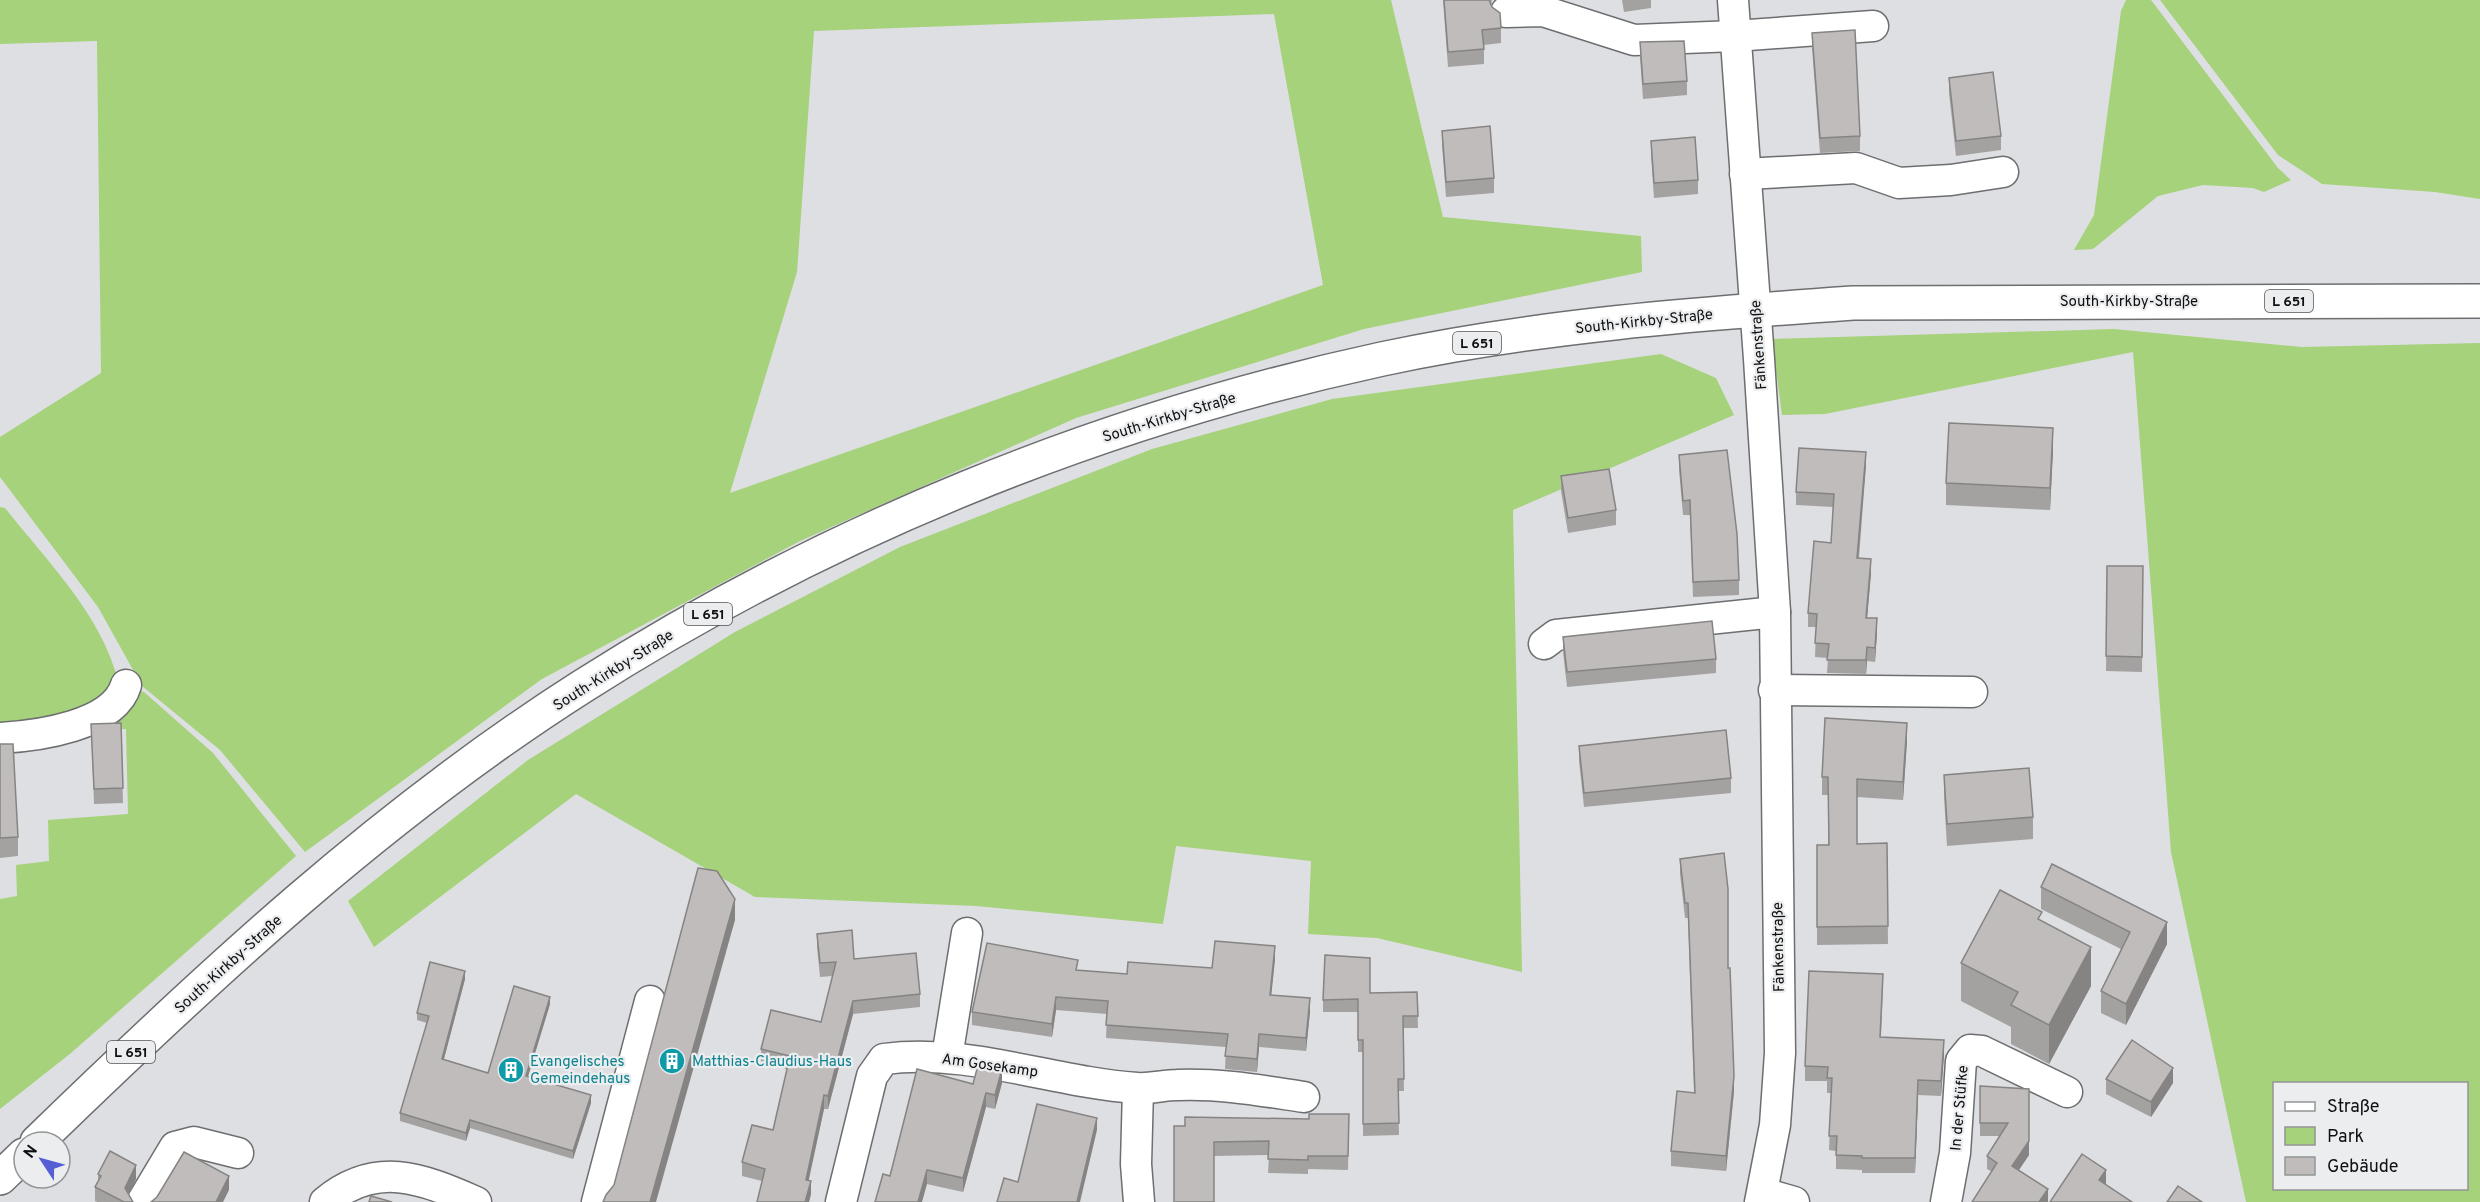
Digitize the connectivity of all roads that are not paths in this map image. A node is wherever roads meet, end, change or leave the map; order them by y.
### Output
1 (1733, 0) edge
2 (1506, 12) dead end
3 (1873, 26) dead end
4 (1736, 36) junction
5 (2003, 172) dead end
6 (1745, 174) junction
7 (2480, 301) edge
8 (1756, 310) junction
9 (1775, 612) junction
10 (1544, 644) dead end
11 (126, 685) dead end
12 (1774, 690) junction
13 (1972, 693) dead end
14 (0, 738) edge
15 (967, 933) dead end
16 (650, 1001) dead end
17 (947, 1058) junction
18 (1138, 1089) junction
19 (2067, 1092) dead end
20 (1305, 1097) dead end
21 (51, 1130) edge
22 (238, 1153) dead end
23 (12, 1166) edge
24 (0, 1178) edge
25 (1762, 1197) edge
26 (142, 1202) edge
27 (325, 1202) edge
28 (476, 1202) edge
29 (597, 1202) edge
30 (841, 1202) edge
31 (1138, 1202) edge
32 (1794, 1202) edge
33 (1946, 1202) edge

1 - 4 street, Fänkenstraße
2 - 4 street
3 - 4 street
4 - 6 street, Fänkenstraße
5 - 6 street
6 - 8 street, Fänkenstraße
7 - 8 main road, South-Kirkby-Straße / L 651
8 - 9 street, Fänkenstraße
8 - 21 main road, South-Kirkby-Straße / L 651
9 - 10 street
9 - 12 street, Fänkenstraße
11 - 14 street
12 - 13 street
12 - 25 street, Fänkenstraße
15 - 17 street
16 - 29 street
17 - 18 street, Am Gosekamp
17 - 30 street, Am Gosekamp
18 - 20 street, Am Gosekamp
18 - 31 street
19 - 33 street, In der Stüfke
22 - 26 street
23 - 24 main road
25 - 32 street
27 - 28 street

